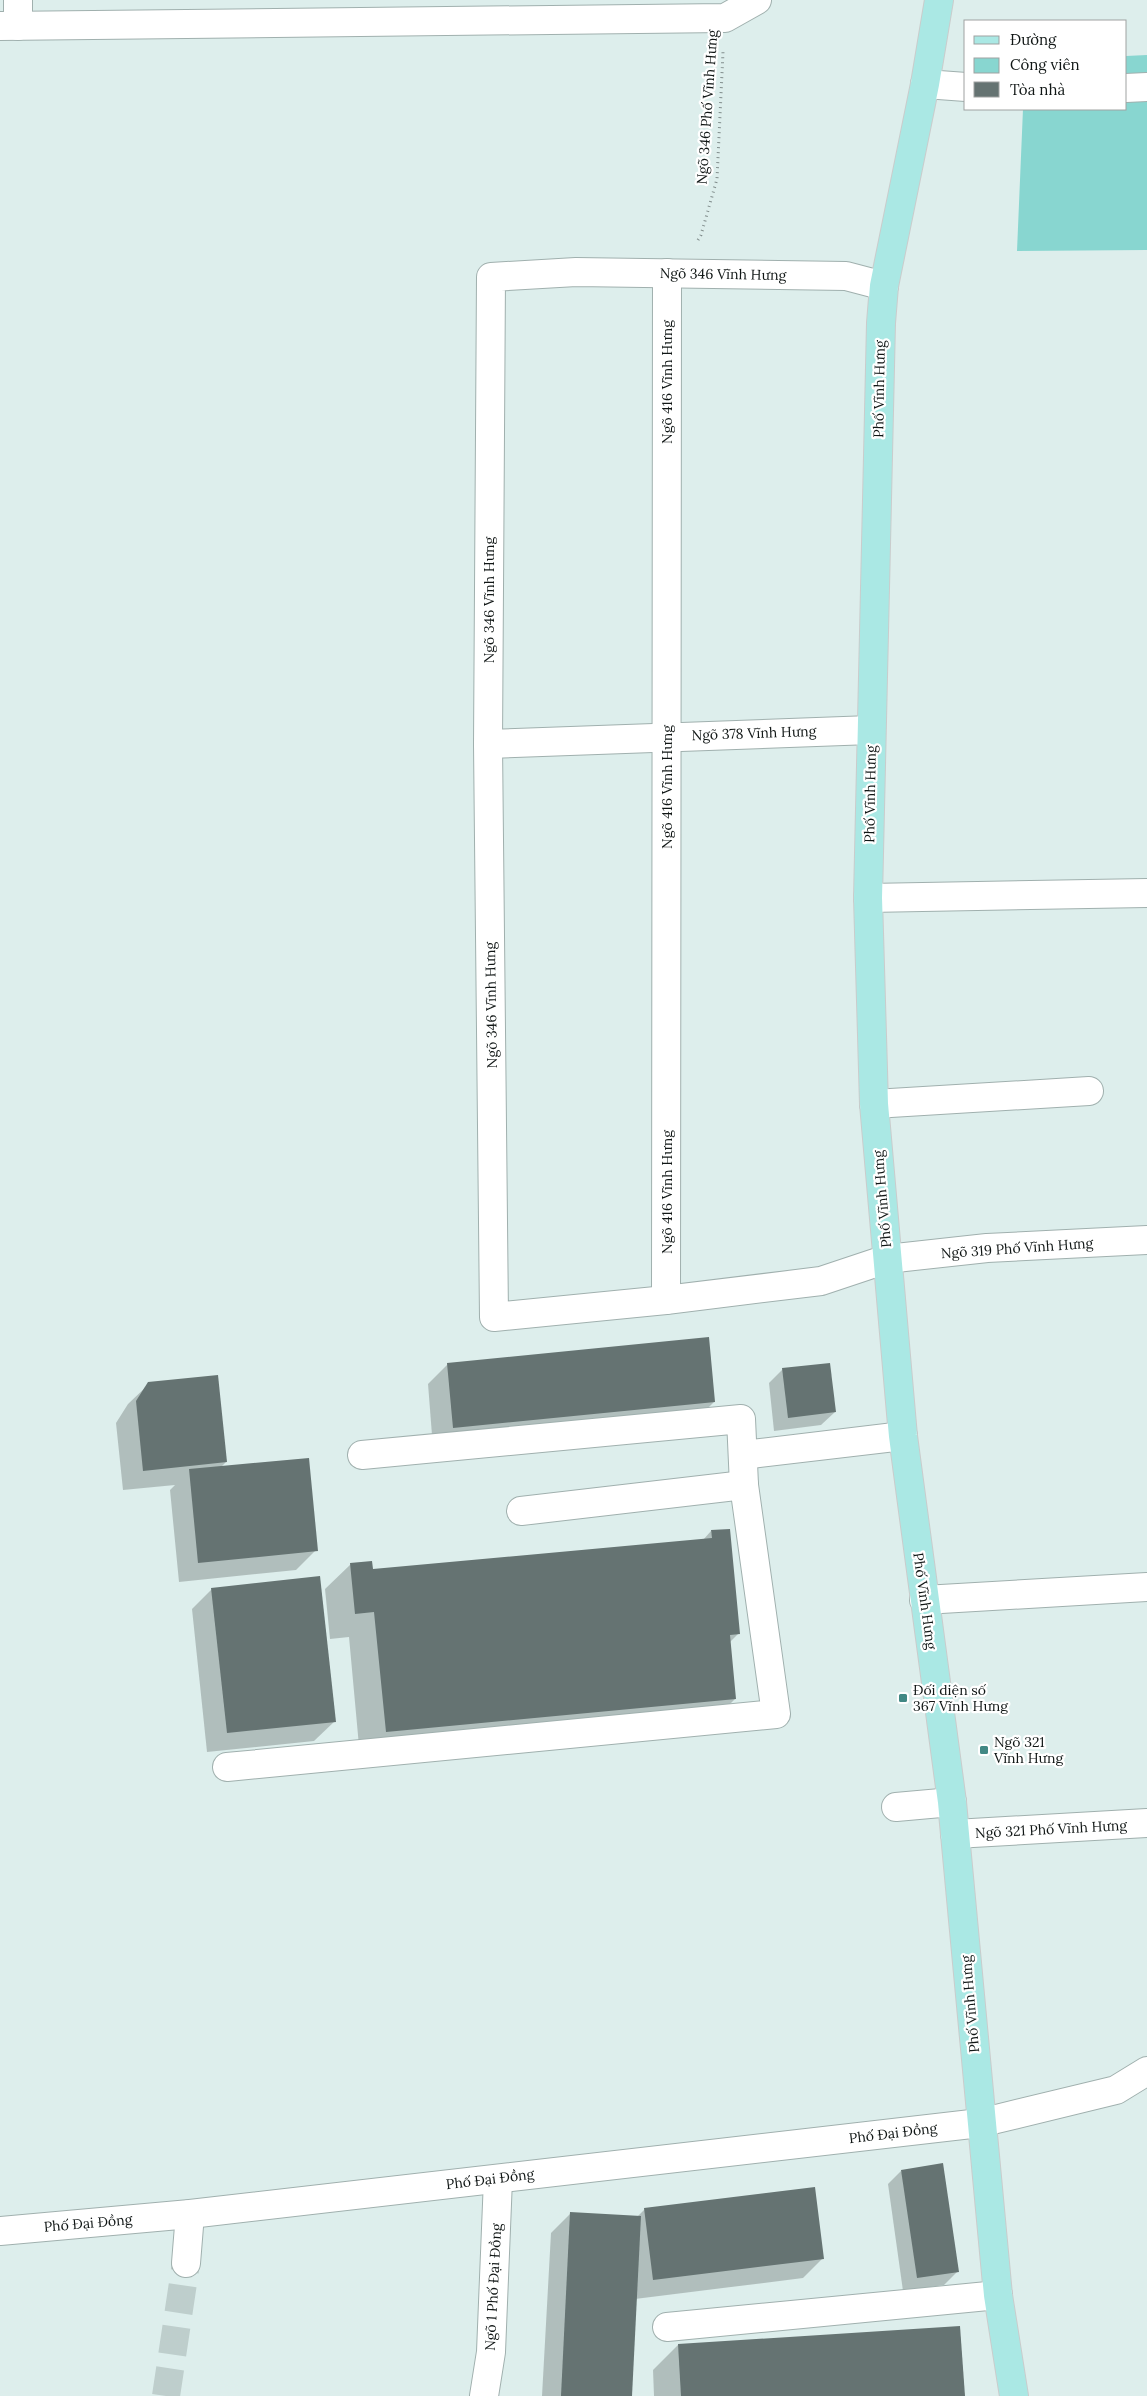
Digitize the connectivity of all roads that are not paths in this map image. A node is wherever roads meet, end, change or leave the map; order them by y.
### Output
1 (757, 0) edge
2 (939, 0) edge
3 (12, 17) edge
4 (926, 84) junction
5 (964, 87) edge
6 (1147, 87) edge
7 (1127, 88) edge
8 (667, 273) junction
9 (884, 286) junction
10 (871, 730) junction
11 (668, 736) junction
12 (488, 744) junction
13 (1147, 893) edge
14 (868, 898) junction
15 (1089, 1091) dead end
16 (874, 1104) junction
17 (1147, 1240) edge
18 (887, 1259) junction
19 (666, 1300) junction
20 (903, 1436) junction
21 (362, 1455) dead end
22 (742, 1455) junction
23 (744, 1485) junction
24 (521, 1511) dead end
25 (1147, 1587) edge
26 (924, 1600) junction
27 (227, 1768) dead end
28 (952, 1802) junction
29 (896, 1807) dead end
30 (1147, 1823) edge
31 (955, 1834) junction
32 (1147, 2071) edge
33 (980, 2123) junction
34 (498, 2178) junction
35 (190, 2214) junction
36 (2, 2239) edge
37 (186, 2263) tunnel mouth
38 (998, 2295) junction
39 (666, 2328) dead end
40 (484, 2396) edge
41 (1014, 2396) edge

1 - 3 street
2 - 4 main road, Phố Vĩnh Hưng
4 - 5 street
4 - 9 main road, Phố Vĩnh Hưng
6 - 7 street
8 - 9 street, Ngõ 346 Vĩnh Hưng
8 - 11 street, Ngõ 416 Vĩnh Hưng
8 - 12 street, Ngõ 346 Vĩnh Hưng
9 - 10 main road, Phố Vĩnh Hưng
10 - 11 street, Ngõ 378 Vĩnh Hưng
10 - 14 main road, Phố Vĩnh Hưng
11 - 12 street, Ngõ 378 Vĩnh Hưng
11 - 19 street, Ngõ 416 Vĩnh Hưng
12 - 19 street, Ngõ 346 Vĩnh Hưng
13 - 14 street
14 - 16 main road, Phố Vĩnh Hưng
15 - 16 street
16 - 18 main road, Phố Vĩnh Hưng
17 - 18 street, Ngõ 319 Phố Vĩnh Hưng
18 - 19 street
18 - 20 main road, Phố Vĩnh Hưng
20 - 22 street
20 - 26 main road, Phố Vĩnh Hưng
21 - 22 street
22 - 23 street
23 - 24 street
23 - 27 street
25 - 26 street
26 - 28 main road, Phố Vĩnh Hưng
28 - 29 street
28 - 31 main road, Phố Vĩnh Hưng
30 - 31 street, Ngõ 321 Phố Vĩnh Hưng
31 - 33 main road, Phố Vĩnh Hưng
32 - 33 street, Phố Đại Đồng
33 - 34 street, Phố Đại Đồng
33 - 38 main road, Phố Vĩnh Hưng
34 - 35 street, Phố Đại Đồng
34 - 40 street, Ngõ 1 Phố Đại Đồng
35 - 36 street, Phố Đại Đồng
35 - 37 street
38 - 39 street
38 - 41 main road, Phố Vĩnh Hưng

